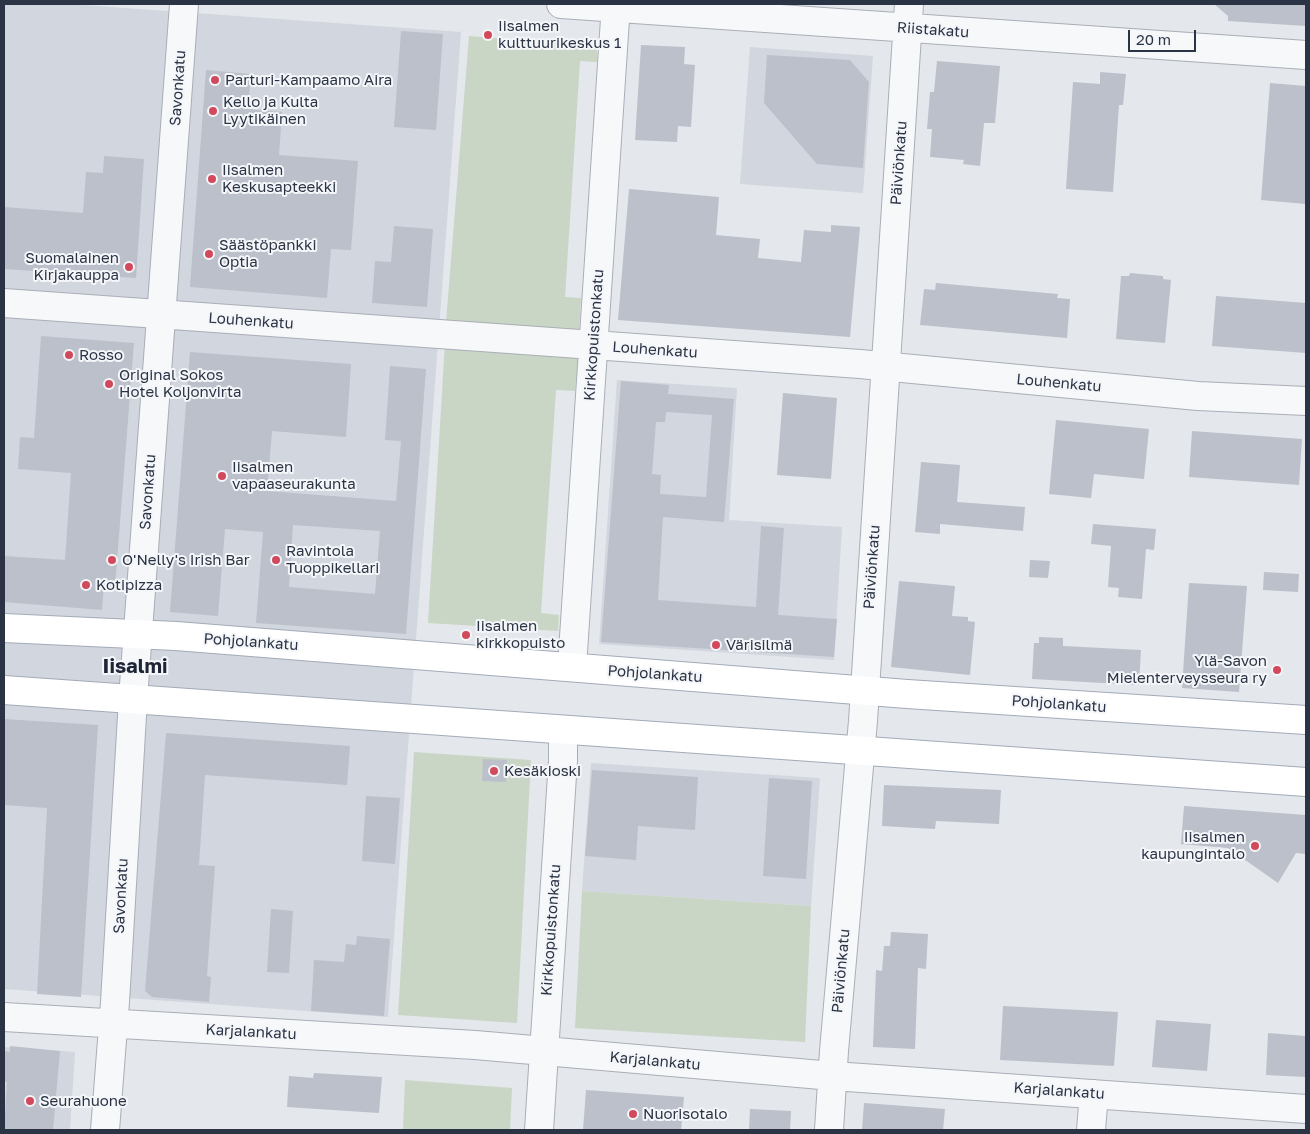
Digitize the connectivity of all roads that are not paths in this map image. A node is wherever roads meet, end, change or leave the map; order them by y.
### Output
1 (184, 4) edge
2 (561, 4) edge
3 (616, 6) edge
4 (909, 16) edge
5 (1306, 55) edge
6 (4, 303) edge
7 (162, 314) junction
8 (593, 346) junction
9 (885, 367) junction
10 (1306, 401) edge
11 (4, 628) edge
12 (137, 634) junction
13 (572, 667) junction
14 (4, 690) edge
15 (865, 690) junction
16 (133, 699) junction
17 (1306, 720) edge
18 (563, 730) junction
19 (859, 751) junction
20 (1306, 782) edge
21 (4, 1017) edge
22 (113, 1024) junction
23 (543, 1051) junction
24 (833, 1076) junction
25 (1094, 1094) junction
26 (1306, 1109) edge
27 (105, 1130) edge
28 (539, 1130) edge
29 (829, 1130) edge
30 (1091, 1130) edge

1 - 7 street, Savonkatu
2 - 3 street, Riistakatu
3 - 4 street, Riistakatu
3 - 8 street, Kirkkopuistonkatu
4 - 5 street, Riistakatu
4 - 9 street, Päiviönkatu
6 - 7 street, Louhenkatu
7 - 8 street, Louhenkatu
7 - 12 street, Savonkatu
8 - 9 street, Louhenkatu
8 - 13 street, Kirkkopuistonkatu
9 - 10 street, Louhenkatu
9 - 15 street, Päiviönkatu
11 - 12 main road, Pohjolankatu
12 - 13 main road, Pohjolankatu
12 - 16 street, Savonkatu
13 - 15 main road, Pohjolankatu
14 - 16 main road
15 - 17 main road, Pohjolankatu
15 - 19 street, Päiviönkatu
16 - 18 main road
16 - 22 street, Savonkatu
18 - 19 main road
18 - 23 street, Kirkkopuistonkatu
19 - 20 main road
19 - 24 street, Päiviönkatu
21 - 22 street, Karjalankatu
22 - 23 street, Karjalankatu
22 - 27 street, Savonkatu
23 - 24 street, Karjalankatu
23 - 28 street, Kirkkopuistonkatu
24 - 25 street, Karjalankatu
24 - 29 street, Päiviönkatu
25 - 26 street, Karjalankatu
25 - 30 street

